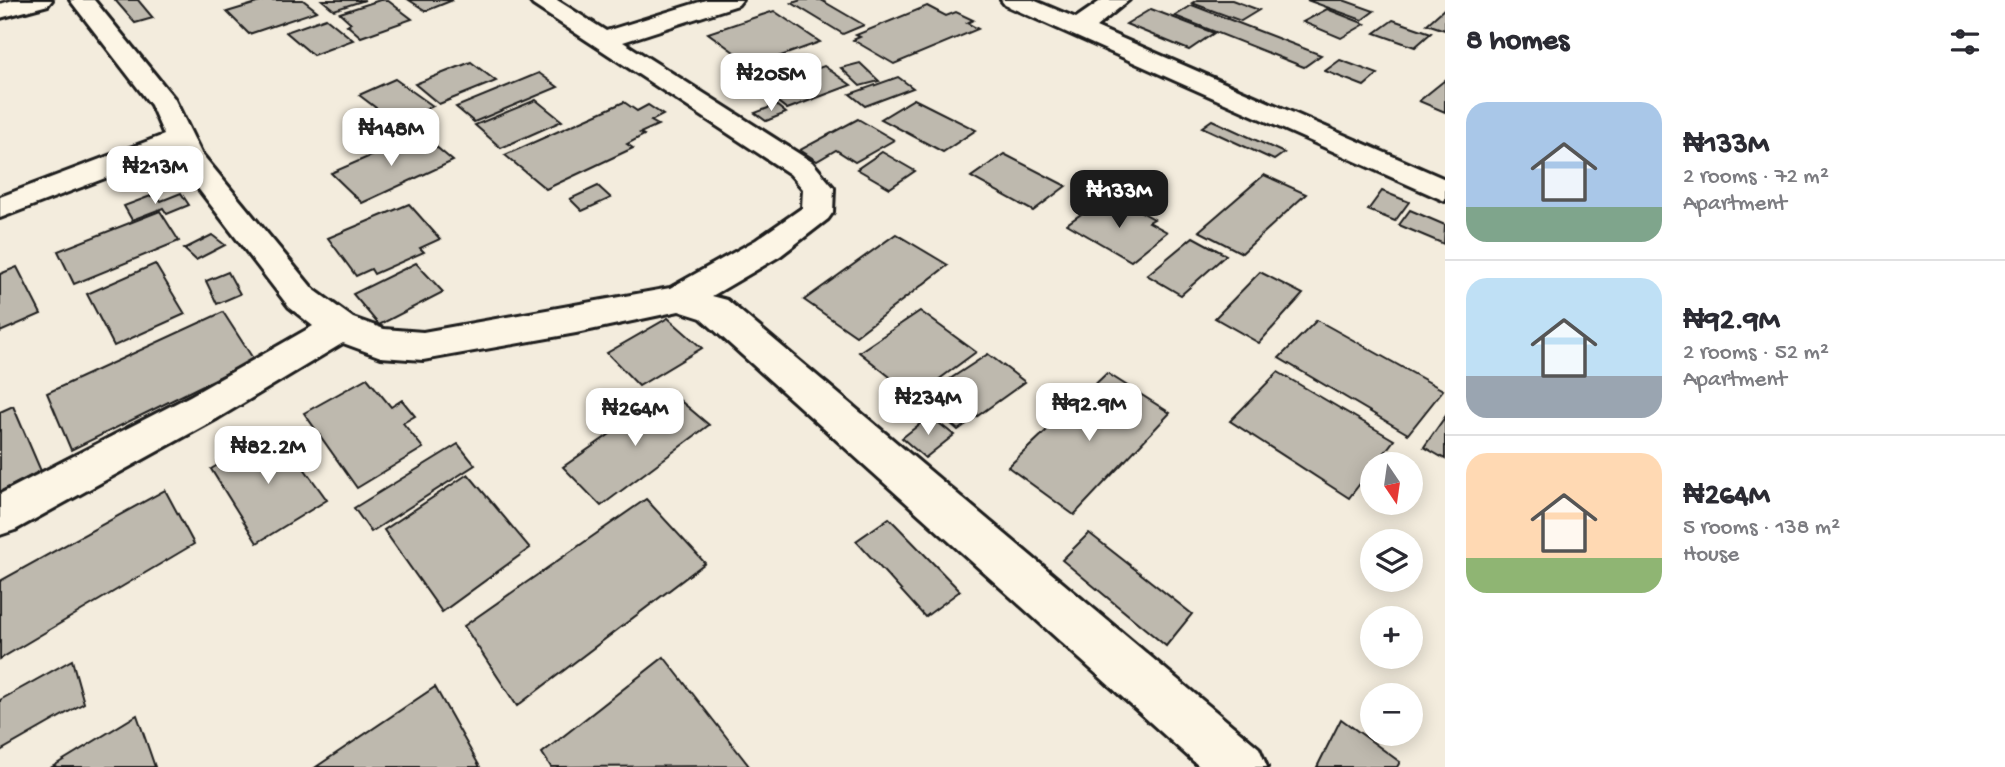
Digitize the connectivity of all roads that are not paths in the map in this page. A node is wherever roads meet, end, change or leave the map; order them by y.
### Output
1 (40, 0) edge
2 (82, 0) edge
3 (541, 0) edge
4 (730, 0) edge
5 (1013, 0) edge
6 (1117, 0) edge
7 (0, 11) edge
8 (1077, 29) junction
9 (603, 40) junction
10 (180, 139) junction
11 (1445, 191) edge
12 (0, 208) edge
13 (679, 299) junction
14 (340, 327) junction
15 (0, 516) edge
16 (1240, 767) edge

1 - 7 street
2 - 10 street
3 - 9 street
4 - 9 street
5 - 8 street
6 - 8 street
8 - 11 street
9 - 13 street
10 - 12 street
10 - 14 street
13 - 14 street
13 - 16 street
14 - 15 street

